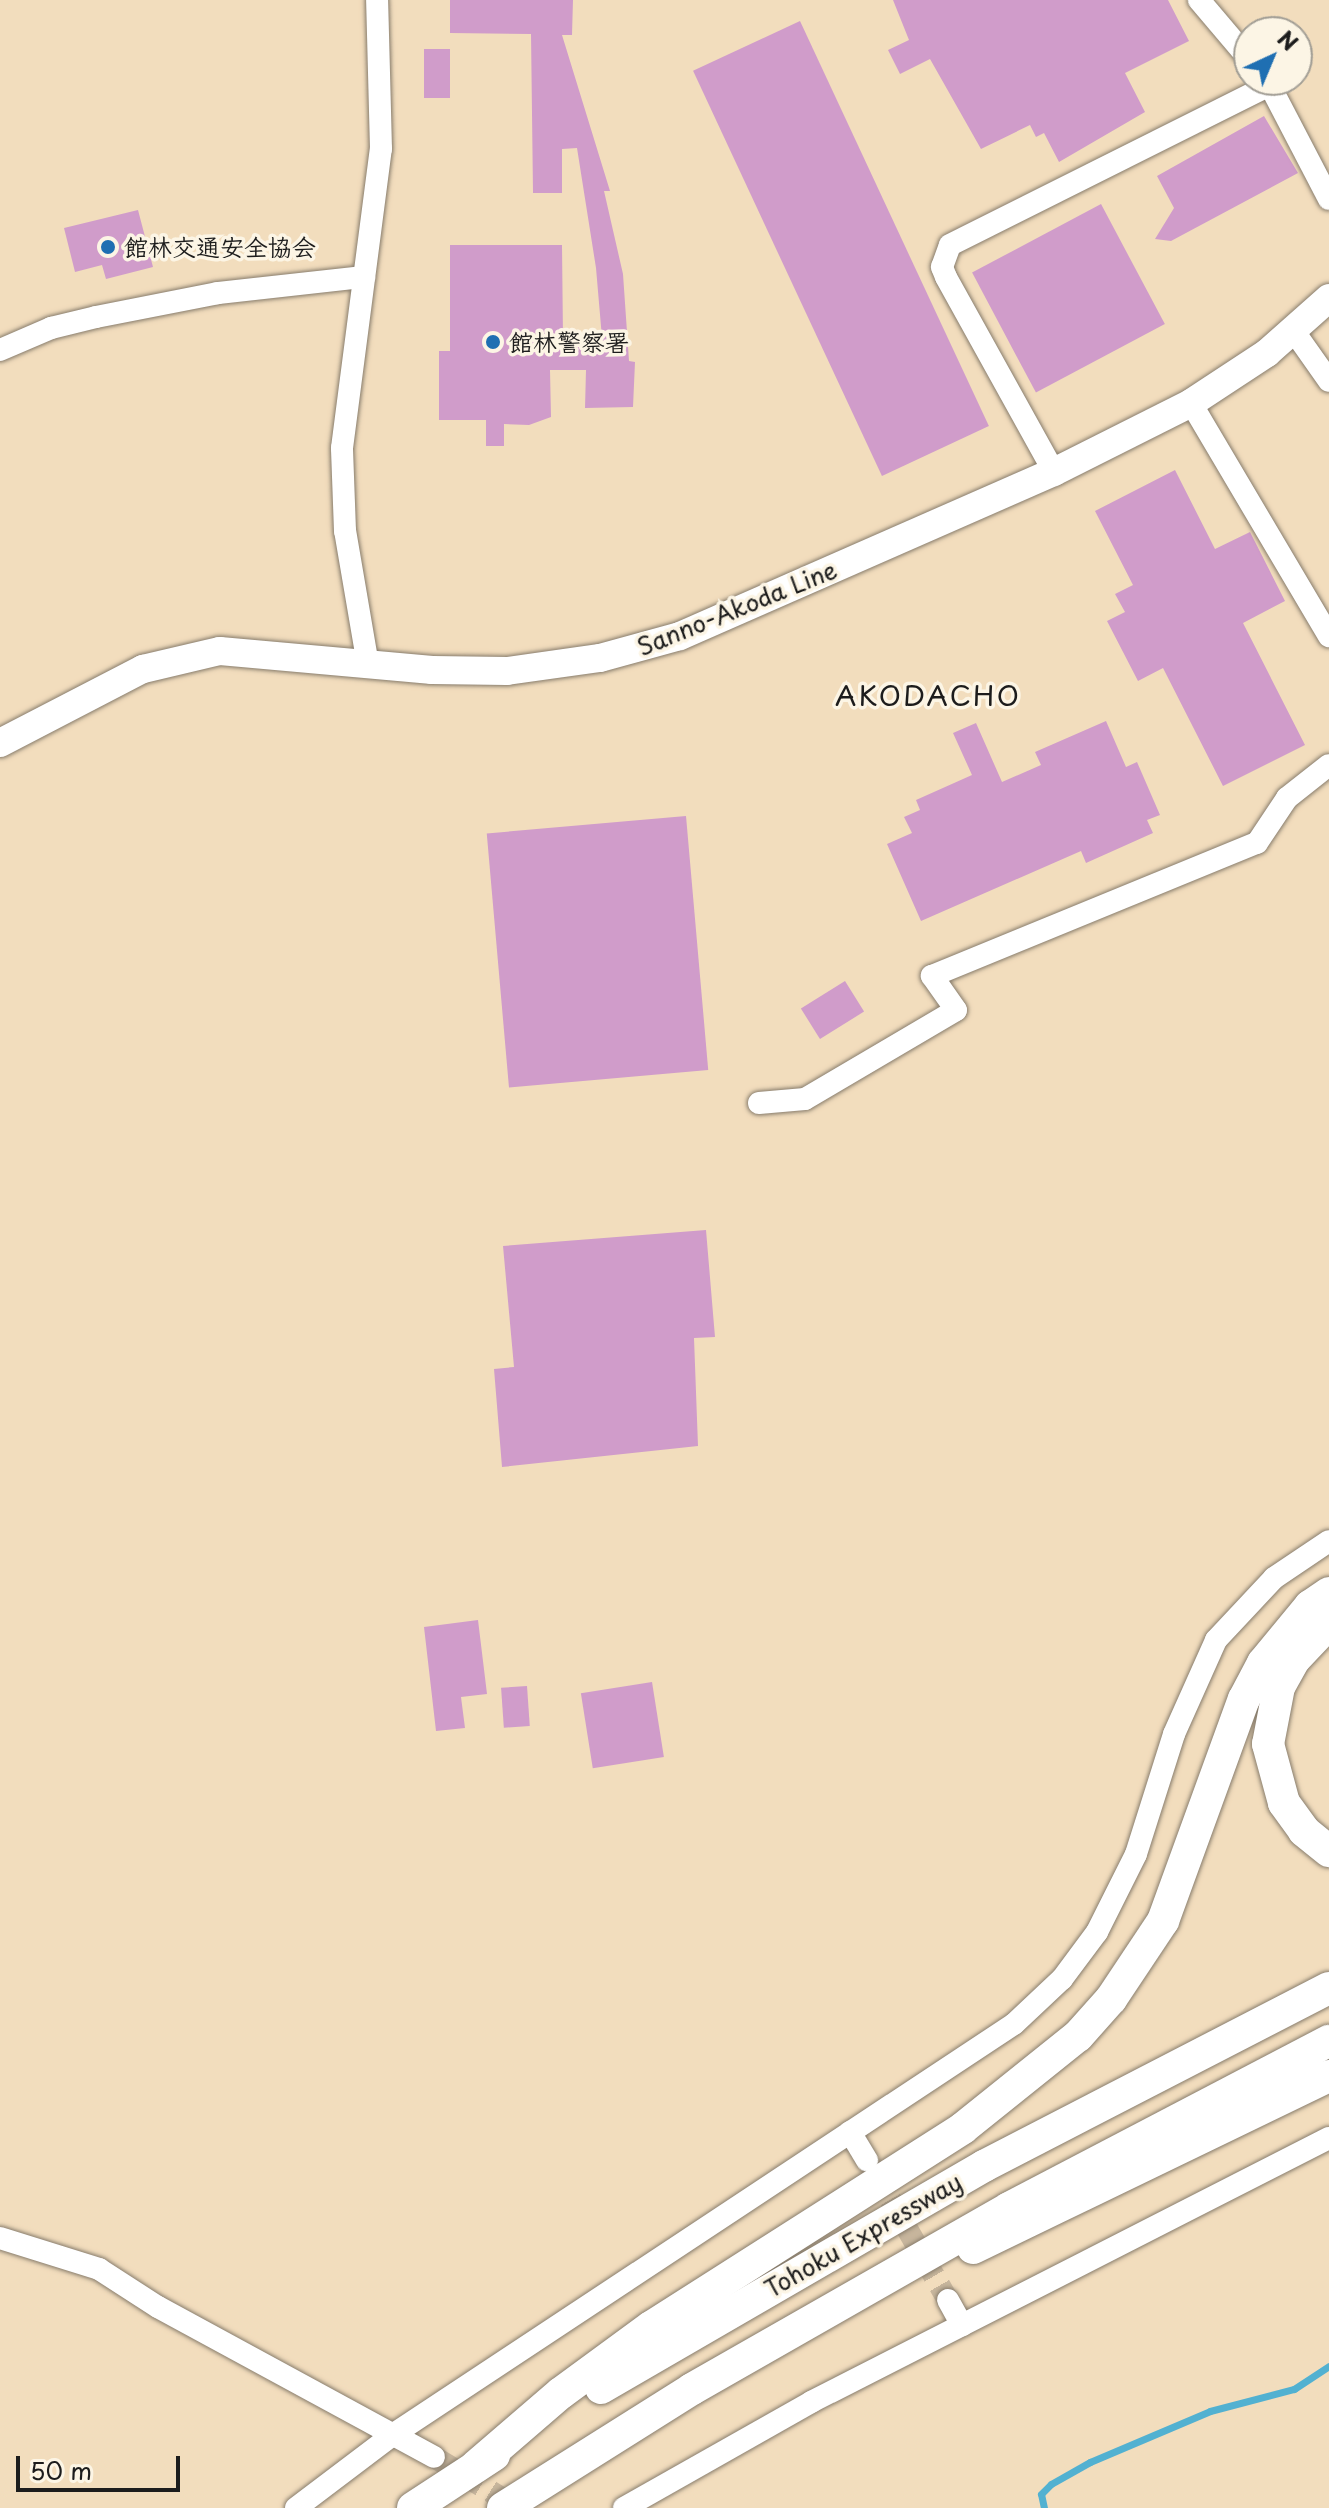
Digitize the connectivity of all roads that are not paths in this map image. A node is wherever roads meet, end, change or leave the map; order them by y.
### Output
1 (377, 0) edge
2 (1199, 0) edge
3 (1233, 40) edge
4 (1242, 96) edge
5 (1276, 96) edge
6 (1329, 199) edge
7 (364, 277) junction
8 (1329, 298) edge
9 (1293, 330) junction
10 (0, 350) edge
11 (1329, 381) edge
12 (1191, 403) junction
13 (1054, 472) junction
14 (1329, 636) edge
15 (368, 665) junction
16 (0, 743) edge
17 (1329, 765) edge
18 (759, 1103) dead end
19 (1329, 1541) edge
20 (1329, 1593) edge
21 (1329, 1623) edge
22 (1329, 1851) edge
23 (1329, 1988) edge
24 (1329, 2041) edge
25 (1329, 2076) edge
26 (850, 2132) junction
27 (1329, 2138) edge
28 (867, 2160) tunnel mouth
29 (0, 2238) edge
30 (848, 2299) junction
31 (948, 2300) tunnel mouth
32 (962, 2325) junction
33 (394, 2434) junction
34 (434, 2457) tunnel mouth
35 (476, 2466) junction
36 (296, 2508) edge
37 (413, 2508) edge
38 (503, 2508) edge
39 (624, 2508) edge

1 - 7 street
2 - 3 street
4 - 13 street
5 - 6 street
7 - 10 street
7 - 15 street
8 - 9 main road, Sanno-Akoda Line
9 - 11 street
9 - 12 main road, Sanno-Akoda Line
12 - 13 main road, Sanno-Akoda Line
12 - 14 street
13 - 15 main road, Sanno-Akoda Line
15 - 16 main road, Sanno-Akoda Line
17 - 18 street
19 - 26 street
20 - 35 highway
21 - 22 highway
23 - 35 highway, Tohoku Expressway
24 - 30 highway, Tohoku Expressway
25 - 30 highway
26 - 28 street
26 - 33 street
27 - 32 street
29 - 33 street
30 - 38 highway, Tohoku Expressway
31 - 32 street
32 - 39 street
33 - 34 street
33 - 36 street
35 - 37 highway, Tohoku Expressway

